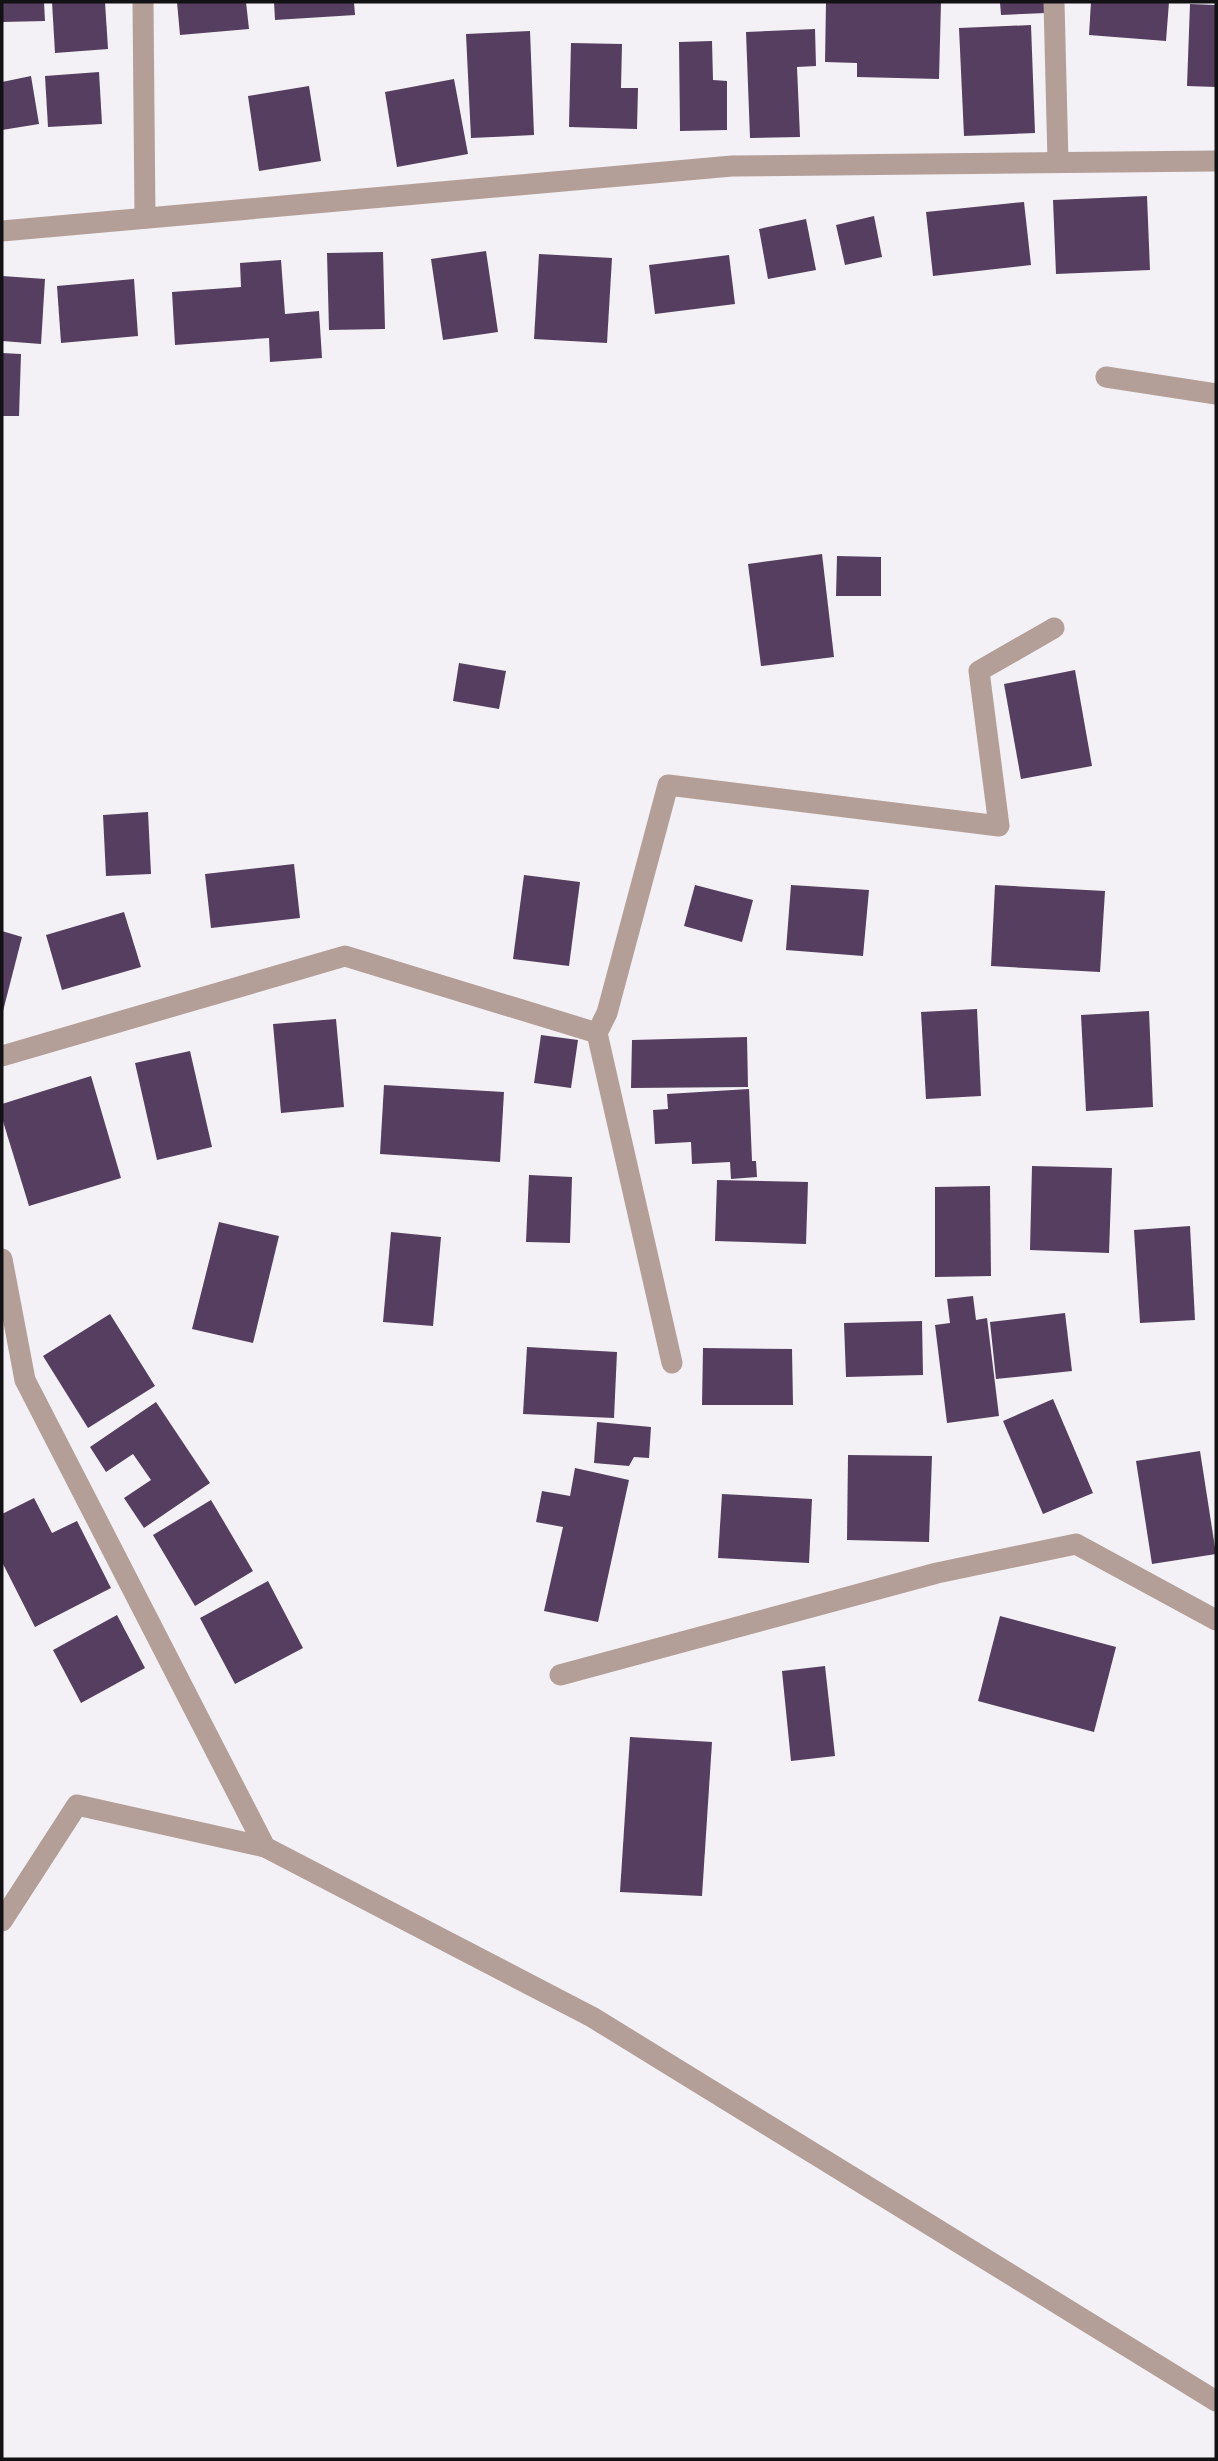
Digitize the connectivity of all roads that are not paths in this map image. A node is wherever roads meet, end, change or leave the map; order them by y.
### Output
1 (143, 2) edge
2 (1055, 2) edge
3 (1216, 160) edge
4 (1058, 162) junction
5 (145, 218) junction
6 (2, 231) edge
7 (1106, 377) dead end
8 (1216, 394) edge
9 (1054, 628) dead end
10 (597, 1033) junction
11 (2, 1056) edge
12 (2, 1259) edge
13 (672, 1363) dead end
14 (1216, 1620) edge
15 (560, 1675) dead end
16 (265, 1847) junction
17 (2, 1921) edge
18 (1216, 2401) edge

1 - 5 street
2 - 4 street
3 - 4 street
4 - 5 street
5 - 6 street
7 - 8 street
9 - 10 street
10 - 11 street
10 - 13 street
12 - 16 street
14 - 15 street
16 - 17 street
16 - 18 street

